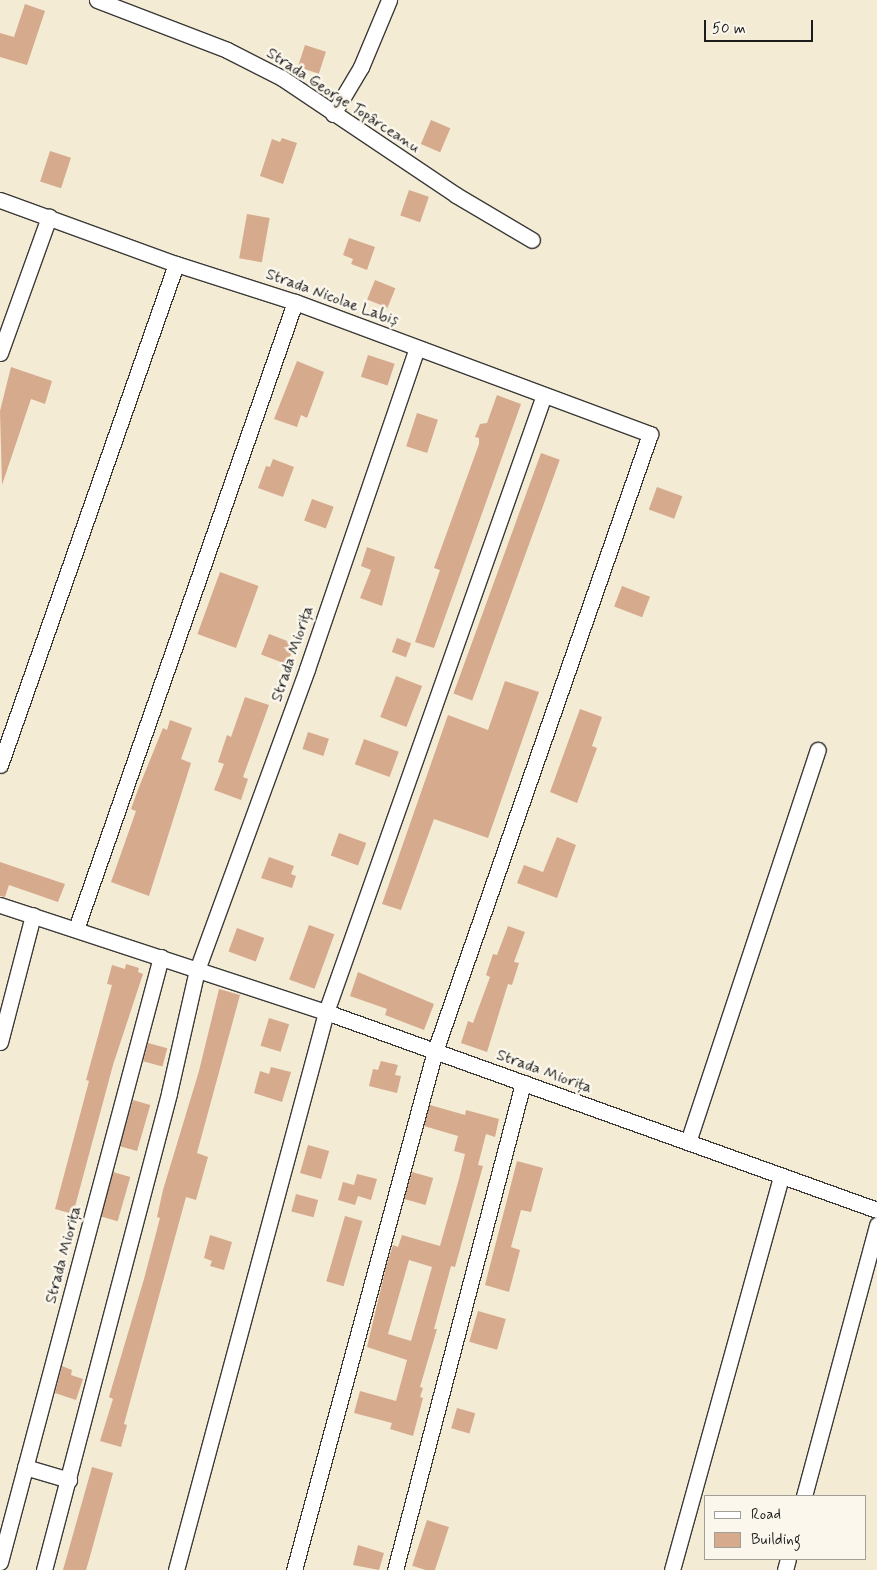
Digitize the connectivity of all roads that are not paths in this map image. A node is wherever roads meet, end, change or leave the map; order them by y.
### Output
1 (97, 0) edge
2 (389, 0) edge
3 (333, 114) junction
4 (0, 200) edge
5 (49, 217) junction
6 (532, 240) dead end
7 (176, 264) junction
8 (295, 302) junction
9 (417, 348) junction
10 (0, 352) edge
11 (544, 395) junction
12 (818, 750) dead end
13 (0, 765) edge
14 (0, 905) edge
15 (33, 915) junction
16 (76, 929) junction
17 (161, 957) junction
18 (197, 970) junction
19 (326, 1012) junction
20 (0, 1042) edge
21 (435, 1051) junction
22 (523, 1083) junction
23 (688, 1142) junction
24 (781, 1176) junction
25 (877, 1210) edge
26 (877, 1225) edge
27 (25, 1467) junction
28 (69, 1480) junction
29 (804, 1495) edge
30 (0, 1562) edge
31 (44, 1570) edge
32 (176, 1570) edge
33 (294, 1570) edge
34 (395, 1570) edge
35 (672, 1570) edge

1 - 3 street, Strada George Topârceanu
2 - 3 street
3 - 6 street, Strada George Topârceanu
4 - 5 street, Strada Nicolae Labiș
5 - 7 street, Strada Nicolae Labiș
5 - 10 street
7 - 8 street, Strada Nicolae Labiș
7 - 13 street
8 - 9 street, Strada Nicolae Labiș
8 - 16 street
9 - 11 street, Strada Nicolae Labiș
9 - 18 street, Strada Miorița
11 - 19 street
11 - 21 street, Strada Nicolae Labiș
12 - 23 street
14 - 15 street, Strada Miorița
15 - 16 street, Strada Miorița
15 - 20 street
16 - 17 street, Strada Miorița
17 - 18 street, Strada Miorița
17 - 27 street, Strada Miorița
18 - 19 street, Strada Miorița
18 - 28 street, Strada Miorița
19 - 21 street, Strada Miorița
19 - 32 street
21 - 22 street, Strada Miorița
21 - 33 street
22 - 23 street, Strada Miorița
22 - 34 street
23 - 24 street, Strada Miorița
24 - 25 street, Strada Miorița
24 - 35 street
26 - 29 street
27 - 28 street
27 - 30 street, Strada Miorița
28 - 31 street, Strada Miorița

